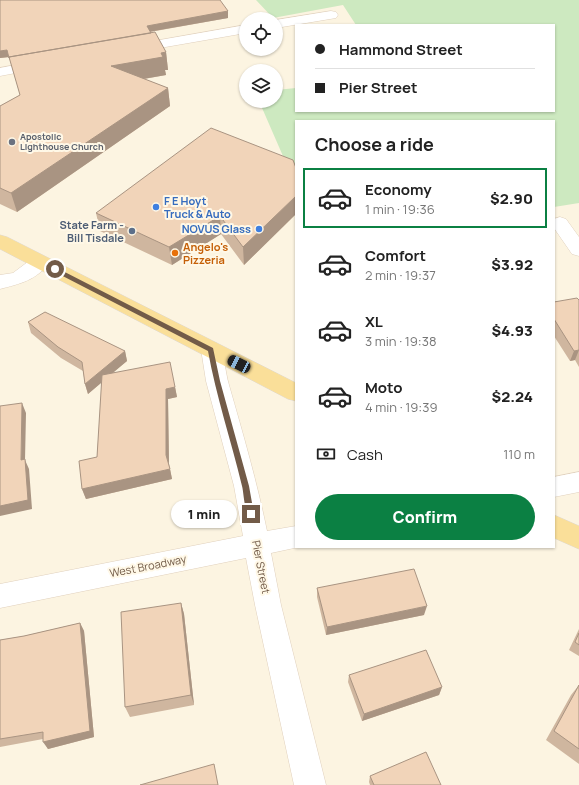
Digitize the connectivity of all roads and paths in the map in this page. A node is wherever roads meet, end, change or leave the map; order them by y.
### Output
1 (331, 15) dead end
2 (283, 23) edge
3 (239, 30) edge
4 (116, 52) edge
5 (54, 62) edge
6 (0, 72) edge
7 (560, 223) dead end
8 (0, 241) edge
9 (579, 250) edge
10 (40, 262) junction
11 (0, 282) edge
12 (211, 349) junction
13 (295, 392) edge
14 (579, 482) edge
15 (555, 487) edge
16 (555, 526) edge
17 (295, 537) edge
18 (579, 538) edge
19 (256, 544) junction
20 (0, 596) edge
21 (310, 785) edge

1 - 2 street
3 - 4 street
5 - 6 street
7 - 9 street
8 - 10 main road
10 - 11 street
10 - 12 main road
12 - 13 main road
12 - 19 street, Pier Street
14 - 15 street
16 - 18 main road
17 - 19 street, West Broadway
19 - 20 street, West Broadway
19 - 21 street, Pier Street

